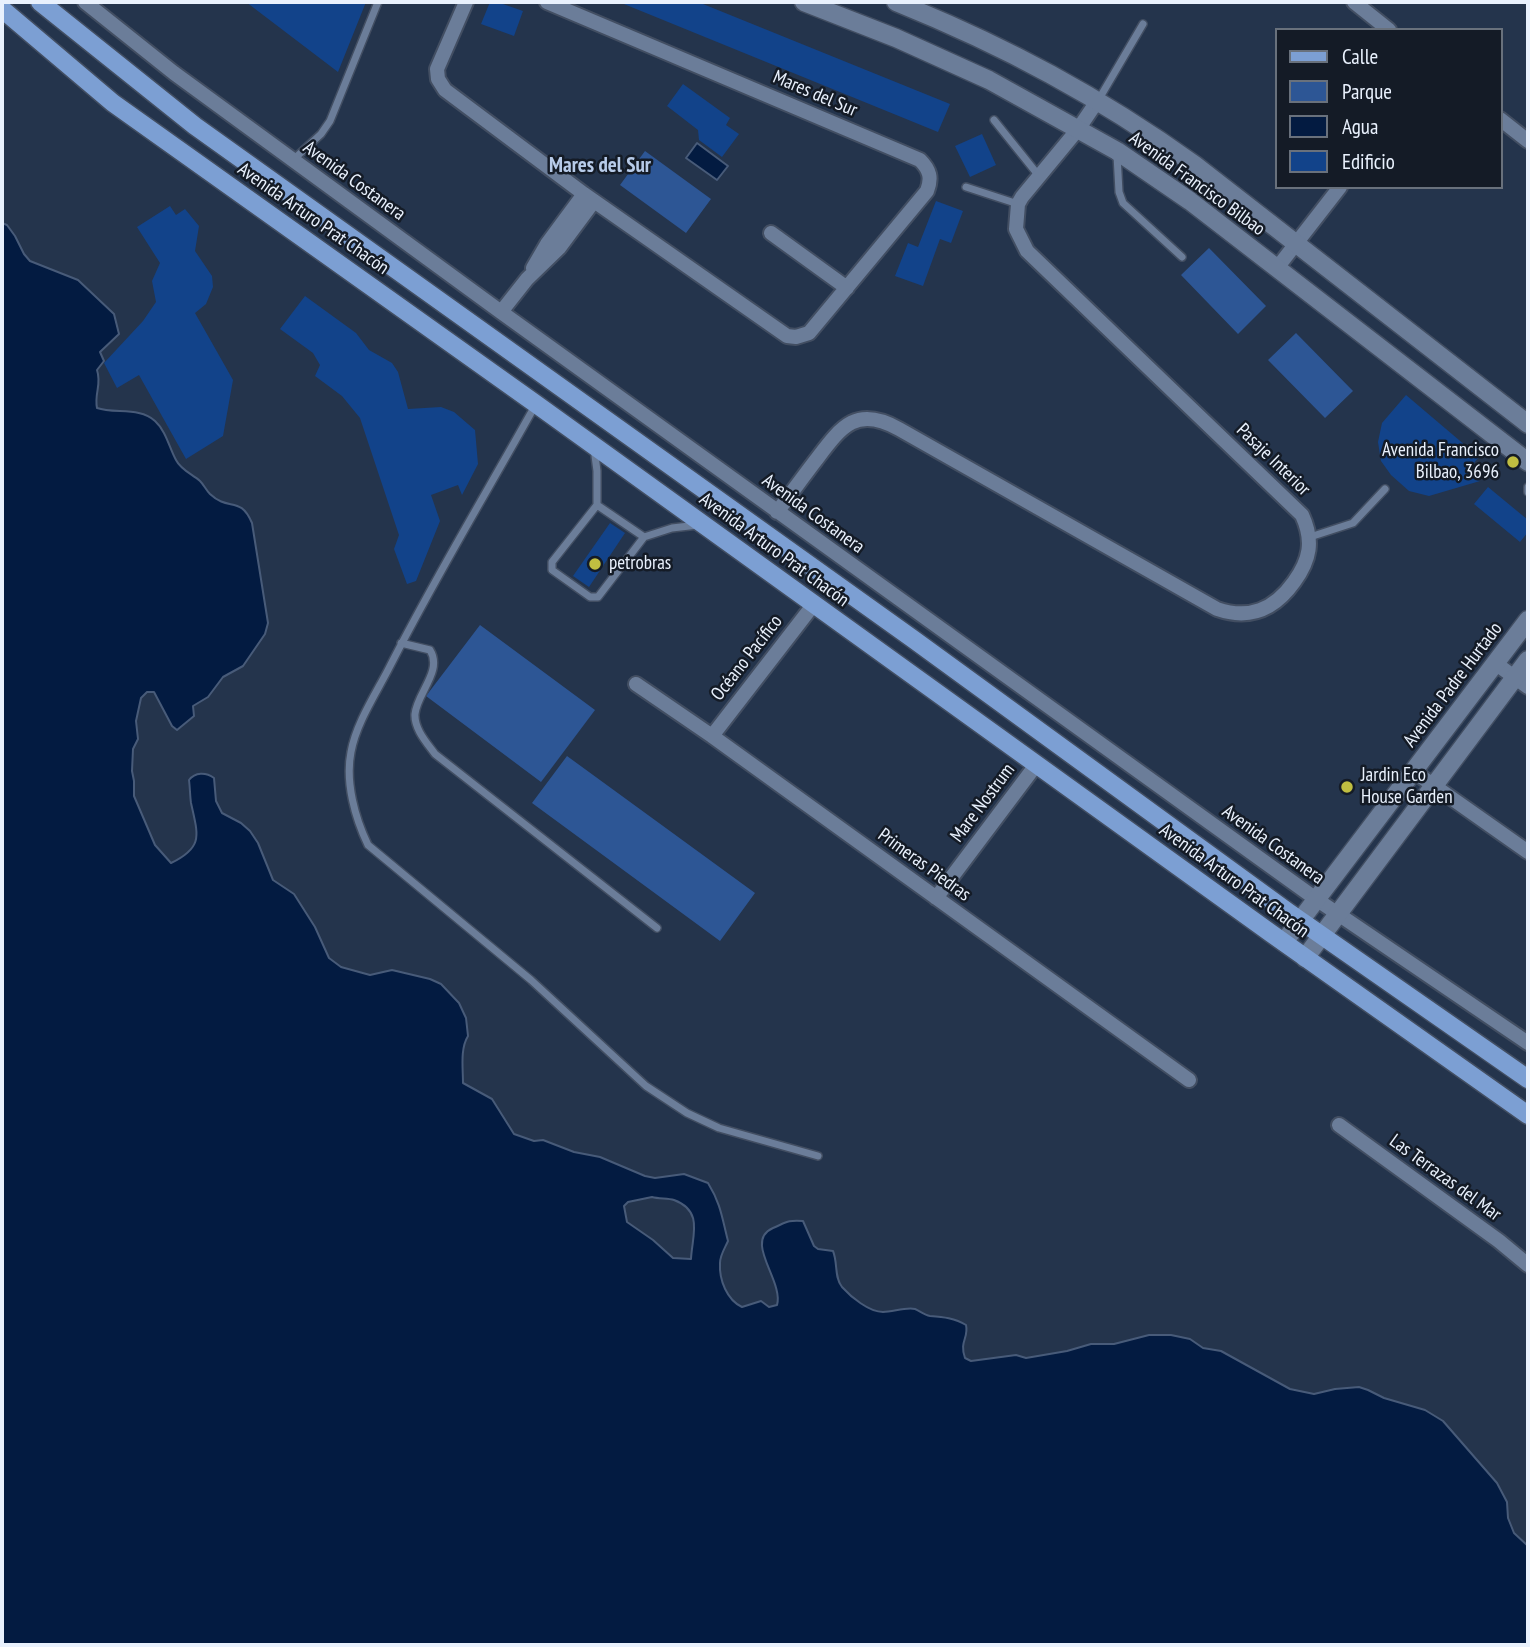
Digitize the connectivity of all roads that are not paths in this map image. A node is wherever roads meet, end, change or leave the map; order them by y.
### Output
1 (40, 2) edge
2 (85, 2) edge
3 (378, 2) edge
4 (466, 2) edge
5 (547, 2) edge
6 (804, 2) edge
7 (896, 2) edge
8 (1354, 2) edge
9 (2, 9) edge
10 (1143, 24) dead end
11 (1386, 28) edge
12 (1098, 100) junction
13 (994, 120) dead end
14 (1502, 121) edge
15 (1079, 128) junction
16 (1528, 141) edge
17 (1117, 151) junction
18 (293, 160) junction
19 (1039, 176) junction
20 (966, 187) dead end
21 (1338, 189) edge
22 (589, 198) junction
23 (1018, 204) junction
24 (771, 233) dead end
25 (1296, 243) junction
26 (1182, 257) dead end
27 (1277, 268) junction
28 (847, 288) junction
29 (501, 312) junction
30 (536, 404) junction
31 (1528, 424) edge
32 (593, 447) junction
33 (1528, 462) edge
34 (1528, 486) edge
35 (1385, 489) dead end
36 (1528, 492) edge
37 (597, 505) junction
38 (777, 512) junction
39 (703, 524) junction
40 (643, 537) junction
41 (1310, 537) junction
42 (814, 604) junction
43 (1528, 620) edge
44 (401, 643) junction
45 (1528, 660) edge
46 (1496, 663) junction
47 (1522, 682) edge
48 (636, 684) dead end
49 (712, 736) junction
50 (1036, 765) junction
51 (1413, 771) junction
52 (1434, 786) junction
53 (1528, 852) edge
54 (936, 898) junction
55 (1315, 899) junction
56 (1338, 914) junction
57 (1300, 920) junction
58 (657, 928) dead end
59 (1322, 936) junction
60 (1284, 942) junction
61 (1305, 958) junction
62 (1528, 1044) edge
63 (1528, 1079) edge
64 (1189, 1080) dead end
65 (1528, 1115) edge
66 (1339, 1125) dead end
67 (818, 1156) dead end
68 (1528, 1265) edge

1 - 57 main road, Avenida Arturo Prat Chacón
2 - 18 street, Avenida Costanera
3 - 18 lane
4 - 22 street, Mares del Sur
5 - 28 street, Mares del Sur
6 - 15 main road, Avenida Francisco Bilbao
7 - 12 main road, Avenida Francisco Bilbao
8 - 11 street
9 - 30 main road, Avenida Arturo Prat Chacón
10 - 12 lane
12 - 15 street
12 - 25 main road, Avenida Francisco Bilbao
13 - 19 lane
14 - 16 street
15 - 17 main road, Avenida Francisco Bilbao
15 - 19 street
17 - 26 lane
17 - 27 main road, Avenida Francisco Bilbao
18 - 29 street, Avenida Costanera
19 - 23 street
20 - 23 lane
21 - 25 street
22 - 28 street, Mares del Sur
22 - 29 street
23 - 41 street, Pasaje Interior
24 - 28 street
25 - 27 street
25 - 31 main road, Avenida Francisco Bilbao
27 - 33 main road, Avenida Francisco Bilbao
29 - 38 street, Avenida Costanera
30 - 32 main road, Avenida Arturo Prat Chacón
30 - 44 lane
32 - 37 lane
32 - 39 main road, Avenida Arturo Prat Chacón
34 - 36 lane
35 - 41 lane
37 - 40 lane
37 - 40 lane
38 - 41 street
38 - 55 street, Avenida Costanera
39 - 40 lane
39 - 42 main road, Avenida Arturo Prat Chacón
42 - 49 street, Océano Pacífico
42 - 50 main road, Avenida Arturo Prat Chacón
43 - 46 main road, Avenida Padre Hurtado
44 - 58 lane
44 - 67 lane
45 - 47 main road
46 - 47 street
46 - 51 main road, Avenida Padre Hurtado
47 - 52 main road
48 - 49 street, Primeras Piedras
49 - 54 street, Primeras Piedras
50 - 54 street, Mare Nostrum
50 - 60 main road, Avenida Arturo Prat Chacón
51 - 52 street
51 - 55 main road, Avenida Padre Hurtado
52 - 53 street
52 - 56 main road
54 - 64 street, Primeras Piedras
55 - 56 street, Avenida Costanera
55 - 57 main road, Avenida Padre Hurtado
56 - 59 main road
56 - 62 street, Avenida Costanera
57 - 59 main road, Avenida Arturo Prat Chacón
57 - 60 main road, Avenida Padre Hurtado
59 - 61 main road
59 - 63 main road, Avenida Arturo Prat Chacón
60 - 61 main road, Avenida Arturo Prat Chacón
61 - 65 main road, Avenida Arturo Prat Chacón
66 - 68 street, Las Terrazas del Mar

